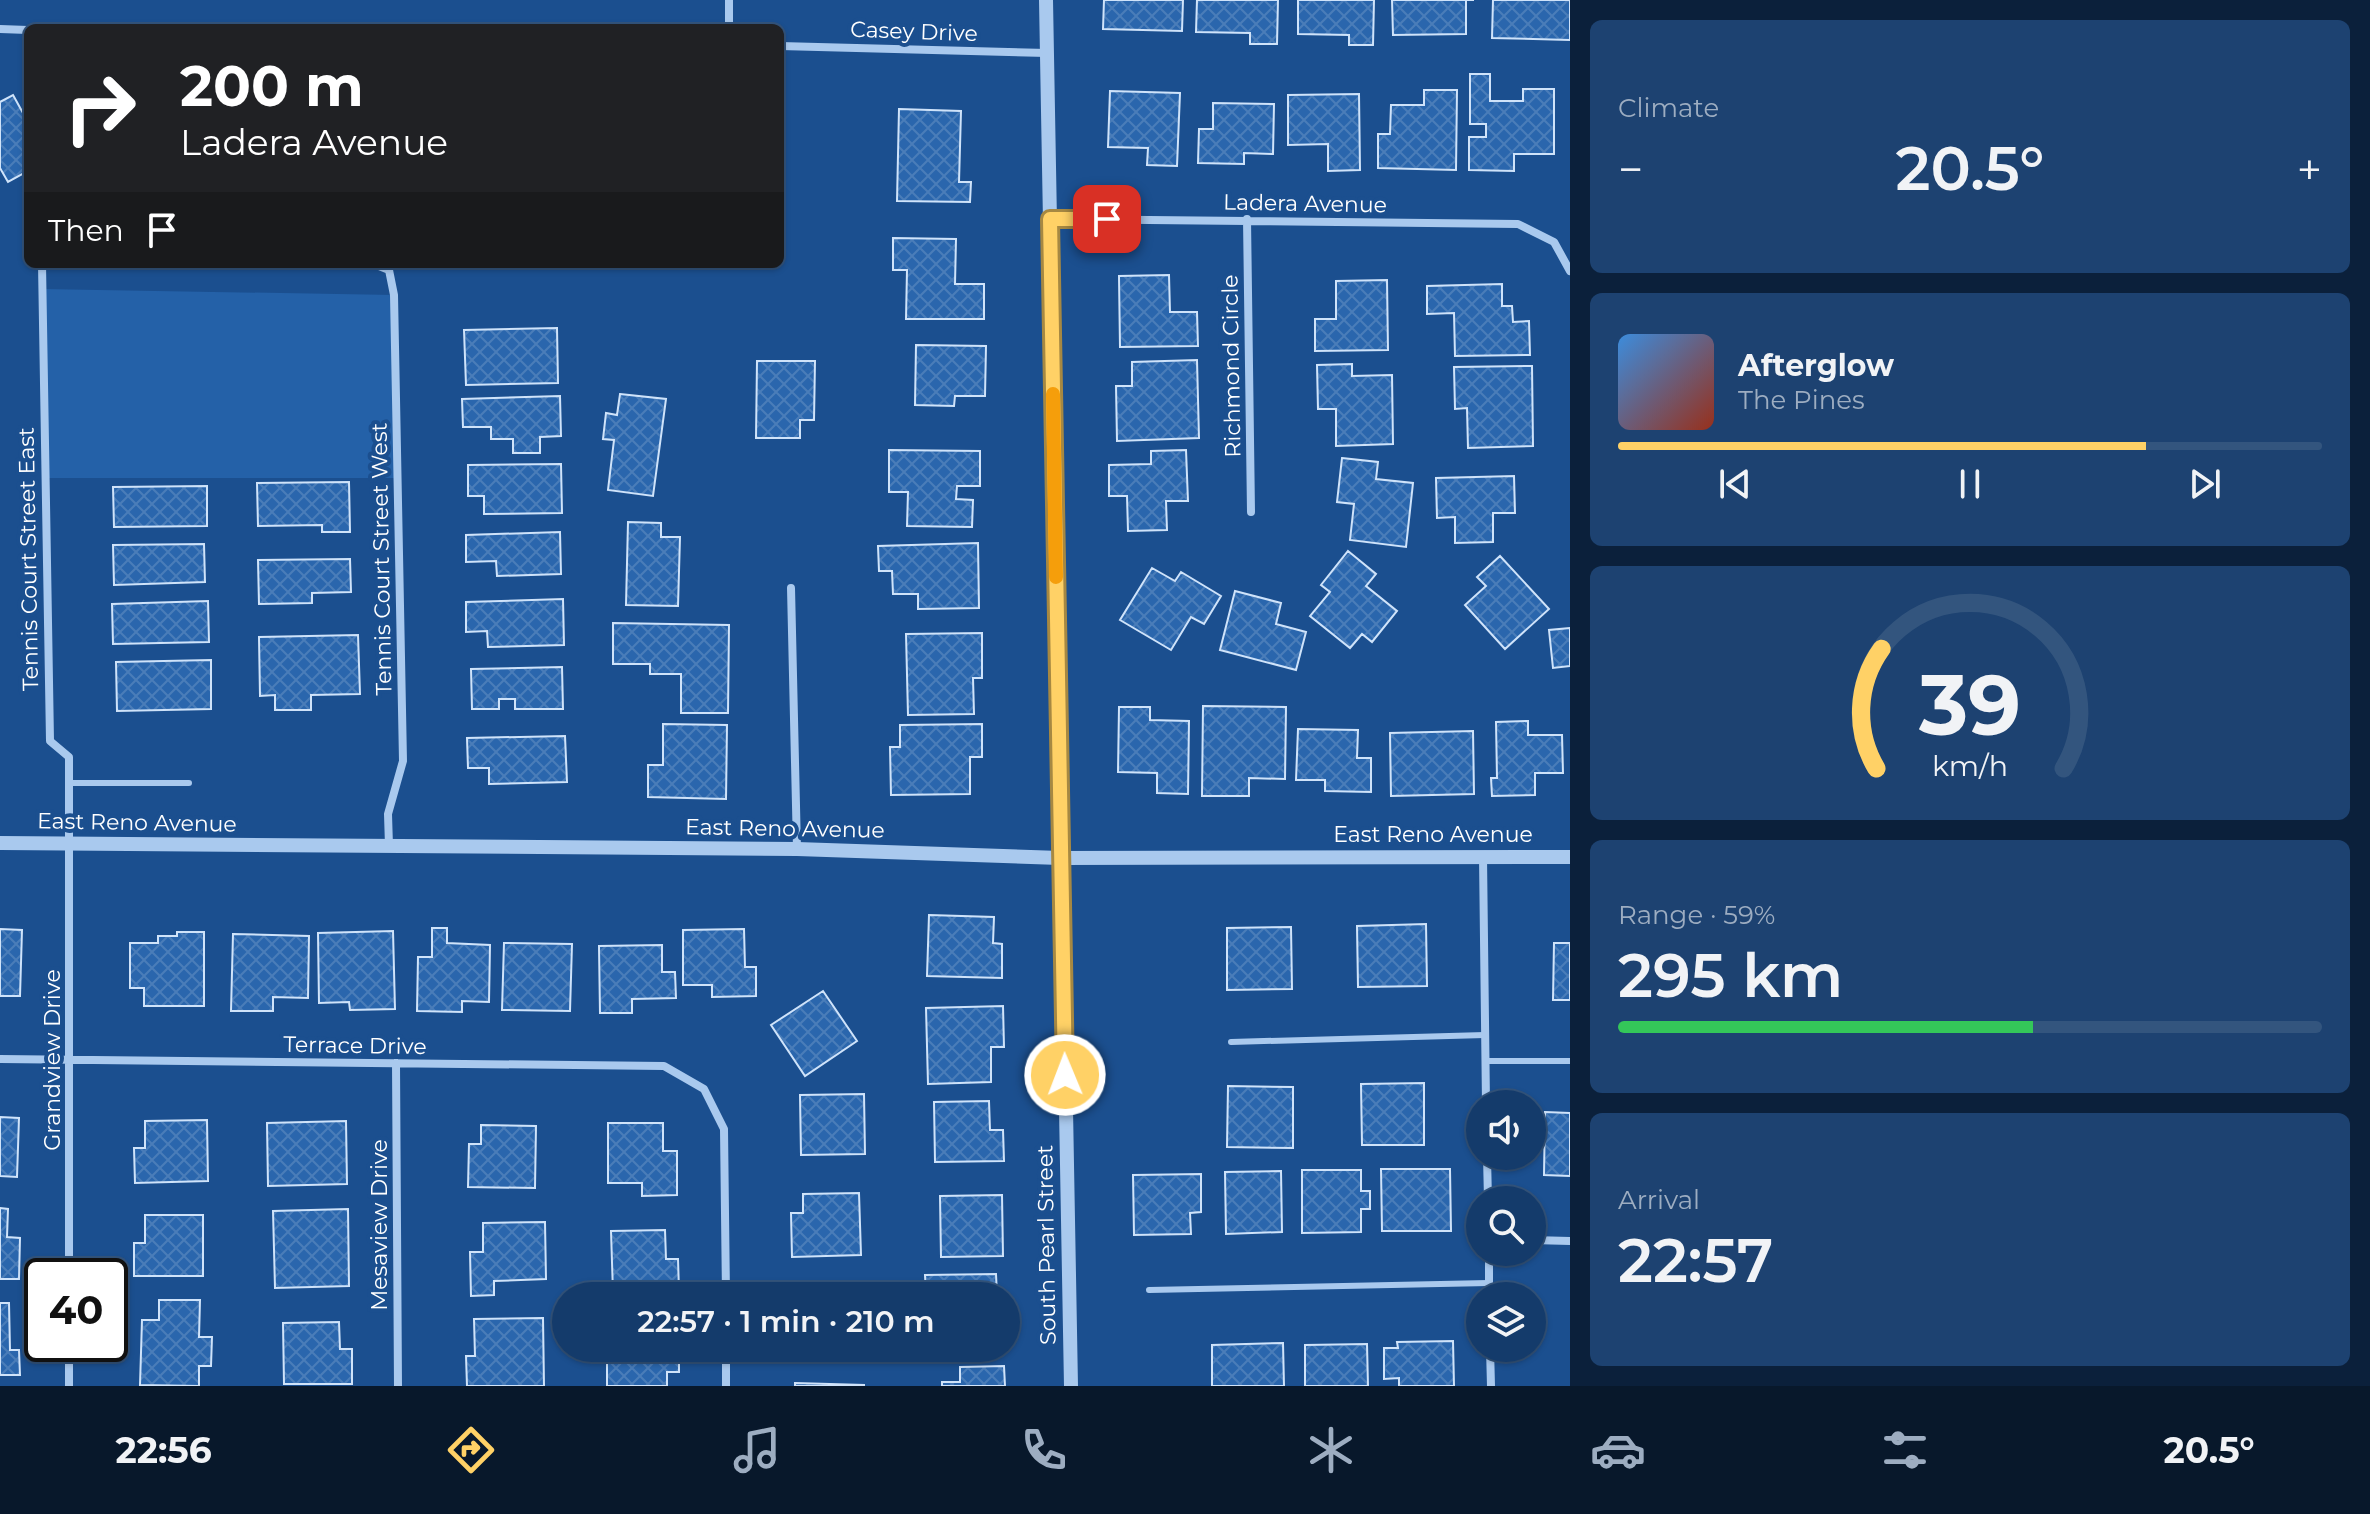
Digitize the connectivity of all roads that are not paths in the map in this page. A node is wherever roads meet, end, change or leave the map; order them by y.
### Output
1 (729, 0) edge
2 (1046, 0) edge
3 (729, 24) edge
4 (0, 29) edge
5 (24, 30) edge
6 (784, 46) edge
7 (1047, 53) junction
8 (1050, 219) junction
9 (1247, 219) junction
10 (42, 268) edge
11 (384, 268) edge
12 (1570, 271) edge
13 (1251, 512) dead end
14 (791, 588) dead end
15 (70, 783) junction
16 (189, 783) dead end
17 (0, 843) edge
18 (71, 843) junction
19 (389, 846) junction
20 (797, 849) junction
21 (1483, 856) junction
22 (1570, 857) edge
23 (1060, 858) junction
24 (1485, 1035) junction
25 (1231, 1042) dead end
26 (0, 1059) edge
27 (69, 1059) junction
28 (1486, 1061) junction
29 (1570, 1061) edge
30 (396, 1063) junction
31 (1486, 1090) edge
32 (1546, 1240) edge
33 (1570, 1241) edge
34 (69, 1258) edge
35 (726, 1282) edge
36 (1466, 1283) edge
37 (1149, 1290) dead end
38 (69, 1362) edge
39 (726, 1362) edge
40 (1490, 1362) edge
41 (69, 1386) edge
42 (398, 1386) edge
43 (726, 1386) edge
44 (1071, 1386) edge
45 (1491, 1386) edge

1 - 3 street
2 - 7 street, South Pearl Street
4 - 5 street
6 - 7 street, Casey Drive
7 - 8 street, South Pearl Street
8 - 9 street, Ladera Avenue
8 - 23 street, South Pearl Street
9 - 12 street, Ladera Avenue
9 - 13 street, Richmond Circle
10 - 15 street, Tennis Court Street East
11 - 19 street, Tennis Court Street West
14 - 20 street
15 - 16 lane
15 - 18 street, Tennis Court Street East
17 - 18 street, East Reno Avenue
18 - 19 street, East Reno Avenue
18 - 27 street, Grandview Drive
19 - 20 street, East Reno Avenue
20 - 23 street, East Reno Avenue
21 - 22 street, East Reno Avenue
21 - 23 street, East Reno Avenue
21 - 24 street
23 - 44 street, South Pearl Street
24 - 25 lane
24 - 28 street
26 - 27 street, Terrace Drive
27 - 30 street, Terrace Drive
27 - 34 street, Grandview Drive
28 - 29 lane
28 - 31 street
30 - 35 street, Terrace Drive
30 - 42 street, Mesaview Drive
32 - 33 street
36 - 37 lane
38 - 41 street
39 - 43 street
40 - 45 street

